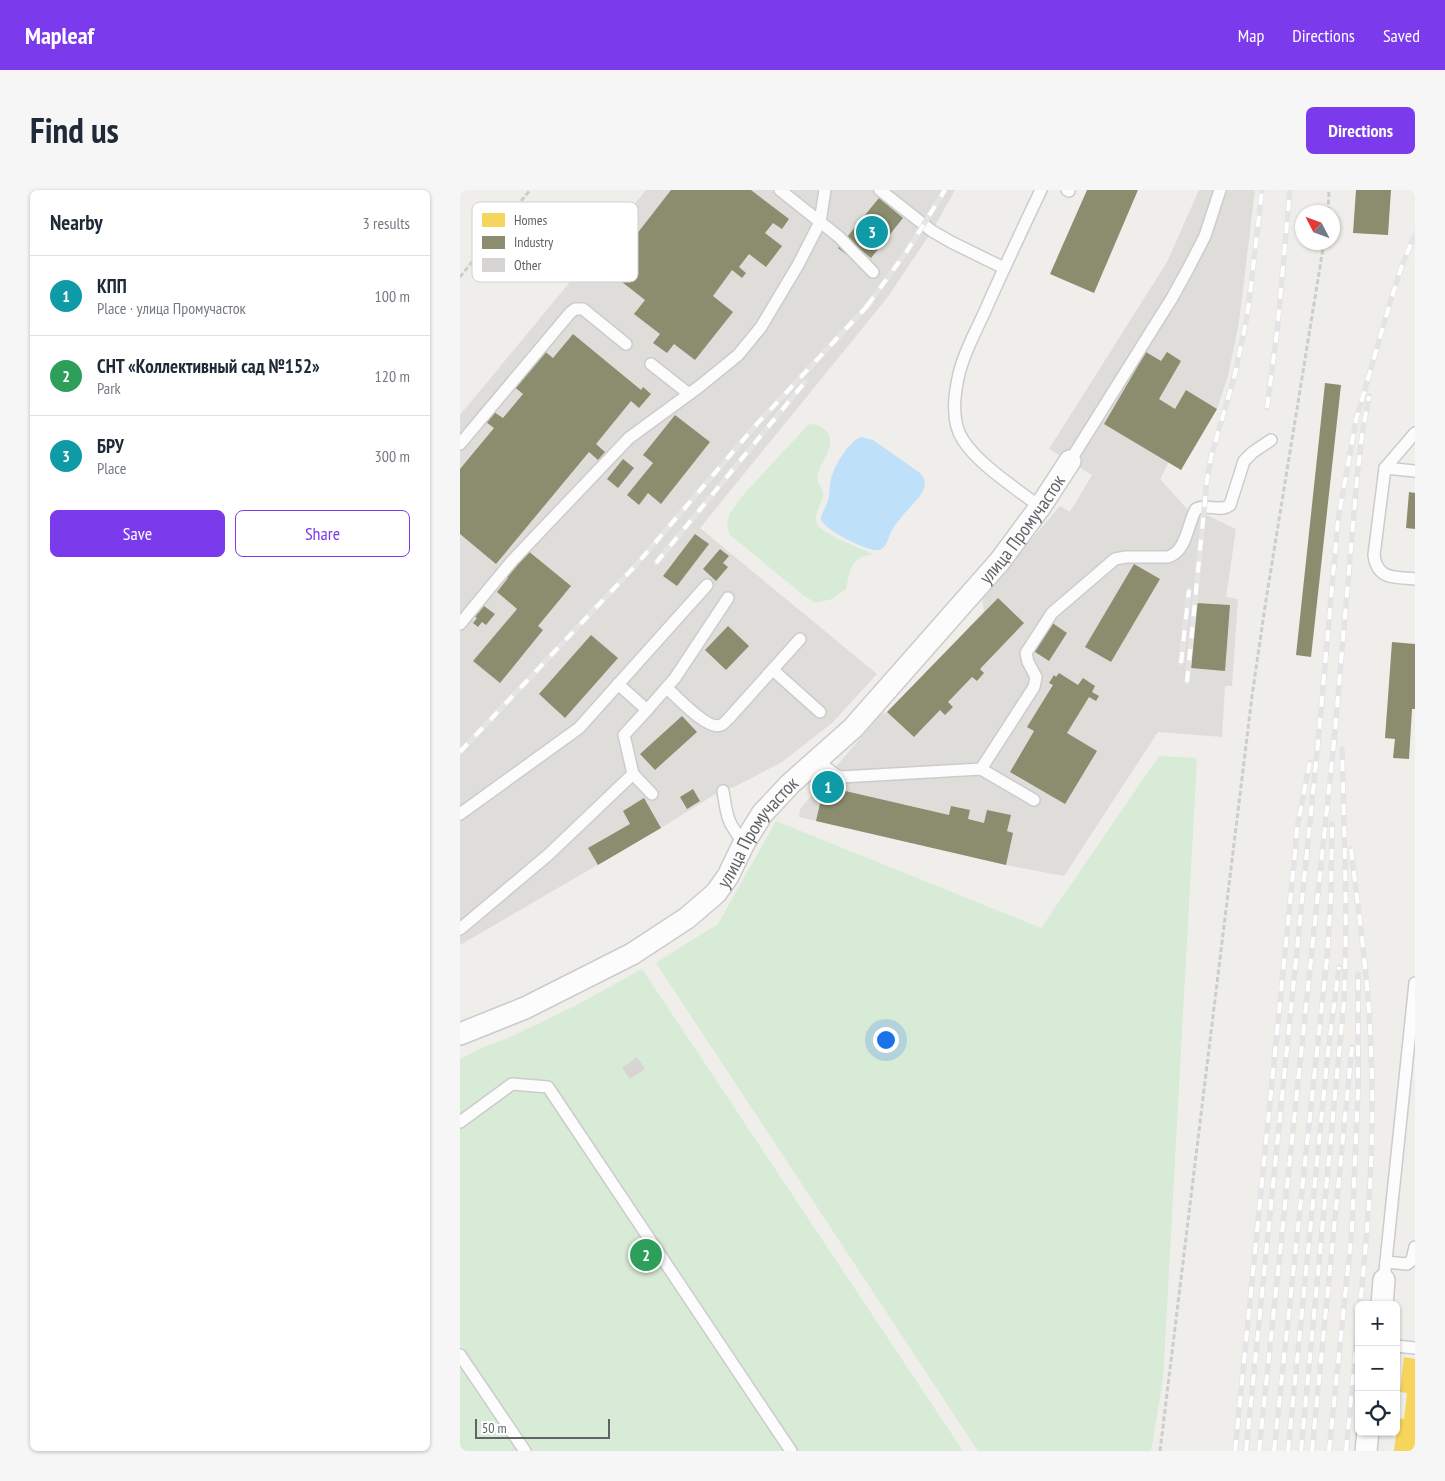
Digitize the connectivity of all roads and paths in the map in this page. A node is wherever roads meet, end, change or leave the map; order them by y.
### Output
1 (530, 190) edge
2 (780, 190) edge
3 (825, 190) edge
4 (880, 190) edge
5 (1041, 190) edge
6 (1220, 190) edge
7 (1328, 190) edge
8 (520, 202) edge
9 (1328, 205) edge
10 (820, 222) junction
11 (1323, 250) edge
12 (472, 262) edge
13 (1004, 268) junction
14 (873, 272) dead end
15 (460, 277) edge
16 (626, 344) dead end
17 (652, 364) dead end
18 (689, 394) junction
19 (1415, 433) edge
20 (1271, 440) dead end
21 (460, 444) edge
22 (1070, 461) joint
23 (1385, 468) junction
24 (1415, 471) edge
25 (1040, 507) junction
26 (1415, 579) edge
27 (707, 585) dead end
28 (728, 598) dead end
29 (460, 624) edge
30 (800, 639) dead end
31 (773, 670) junction
32 (618, 684) junction
33 (666, 688) junction
34 (647, 710) junction
35 (820, 712) dead end
36 (817, 761) junction
37 (981, 768) junction
38 (633, 774) junction
39 (723, 791) dead end
40 (652, 794) dead end
41 (1034, 800) dead end
42 (460, 814) edge
43 (744, 843) junction
44 (460, 929) edge
45 (1415, 983) edge
46 (1413, 1016) edge
47 (460, 1034) edge
48 (460, 1122) edge
49 (1415, 1247) edge
50 (1385, 1271) junction
51 (1382, 1301) edge
52 (1400, 1346) edge
53 (1415, 1348) edge
54 (460, 1355) edge
55 (1368, 1436) edge
56 (525, 1451) edge
57 (791, 1451) edge
58 (1160, 1451) edge
59 (1366, 1451) edge

1 - 8 path
2 - 10 lane
3 - 10 lane
4 - 13 lane
5 - 13 lane
6 - 22 lane
7 - 9 path
10 - 14 lane
10 - 18 lane
11 - 58 path
12 - 15 path
13 - 25 lane
16 - 21 lane
17 - 18 lane
18 - 29 lane
19 - 23 lane
20 - 37 lane
22 - 25 street, улица Промучасток
23 - 24 lane
23 - 26 lane
25 - 36 street, улица Промучасток
27 - 32 lane
28 - 33 lane
30 - 31 lane
31 - 33 lane
31 - 35 lane
32 - 34 lane
32 - 42 lane
33 - 34 lane
34 - 38 lane
36 - 37 lane
36 - 43 street, улица Промучасток
37 - 41 lane
38 - 40 lane
38 - 44 lane
39 - 43 lane
43 - 47 street, улица Промучасток
45 - 46 lane
46 - 50 lane
48 - 57 lane
49 - 50 lane
50 - 51 street
52 - 53 lane
54 - 56 lane
55 - 59 street

